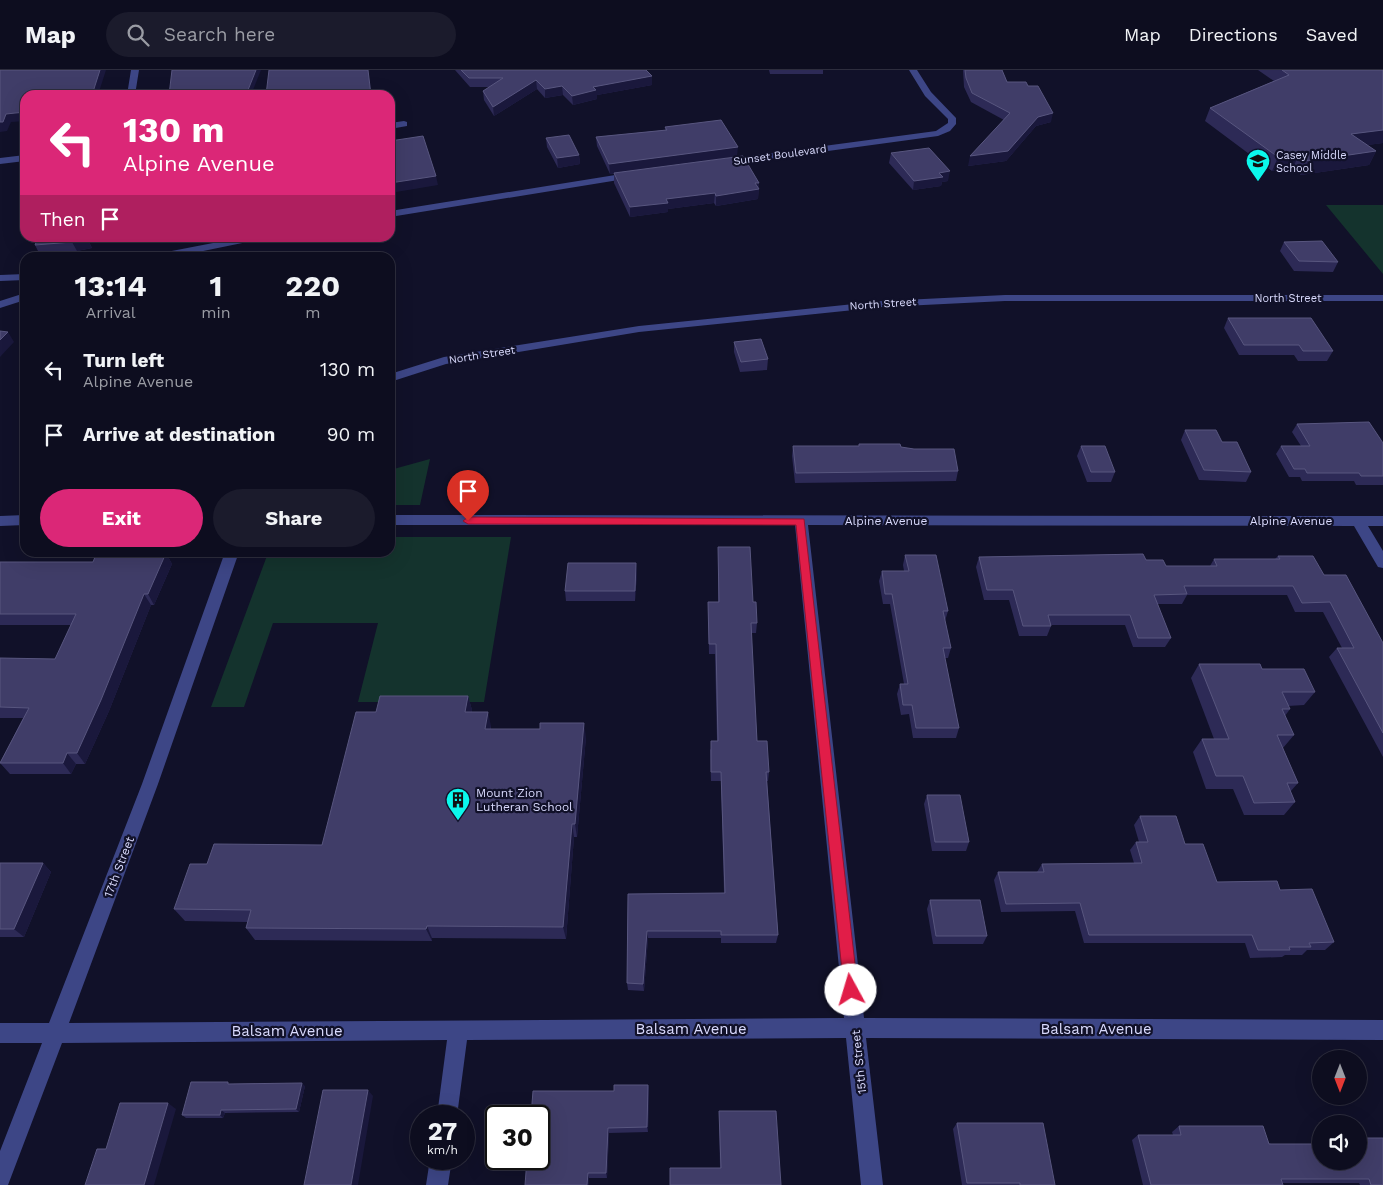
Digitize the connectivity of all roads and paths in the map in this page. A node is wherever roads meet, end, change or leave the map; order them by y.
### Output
1 (135, 70) edge
2 (914, 70) edge
3 (132, 90) edge
4 (404, 124) dead end
5 (395, 125) edge
6 (20, 159) edge
7 (0, 161) edge
8 (712, 164) edge
9 (643, 174) edge
10 (395, 213) edge
11 (232, 242) edge
12 (181, 252) edge
13 (20, 277) edge
14 (0, 278) edge
15 (20, 298) edge
16 (1383, 298) edge
17 (0, 305) edge
18 (395, 376) edge
19 (0, 520) edge
20 (20, 520) edge
21 (395, 520) edge
22 (800, 521) junction
23 (1358, 521) junction
24 (1383, 521) edge
25 (230, 557) edge
26 (1383, 563) edge
27 (855, 1028) junction
28 (458, 1030) junction
29 (1383, 1030) edge
30 (0, 1033) edge
31 (56, 1033) junction
32 (448, 1105) edge
33 (439, 1170) edge
34 (0, 1179) edge
35 (437, 1185) edge
36 (872, 1185) edge

1 - 3 street
2 - 8 street, Sunset Boulevard
4 - 5 street
6 - 7 street
9 - 10 street
11 - 12 street
13 - 14 street
15 - 17 street
16 - 18 street, North Street
19 - 20 street
21 - 22 street, Alpine Avenue
22 - 23 street, Alpine Avenue
22 - 27 street, 15th Street
23 - 24 street, Alpine Avenue
23 - 26 street
25 - 31 street, 17th Street
27 - 28 street, Balsam Avenue
27 - 29 street, Balsam Avenue
27 - 36 street, 15th Street
28 - 31 street, Balsam Avenue
28 - 32 street
30 - 31 street, Balsam Avenue
31 - 34 street, 17th Street
33 - 35 street

